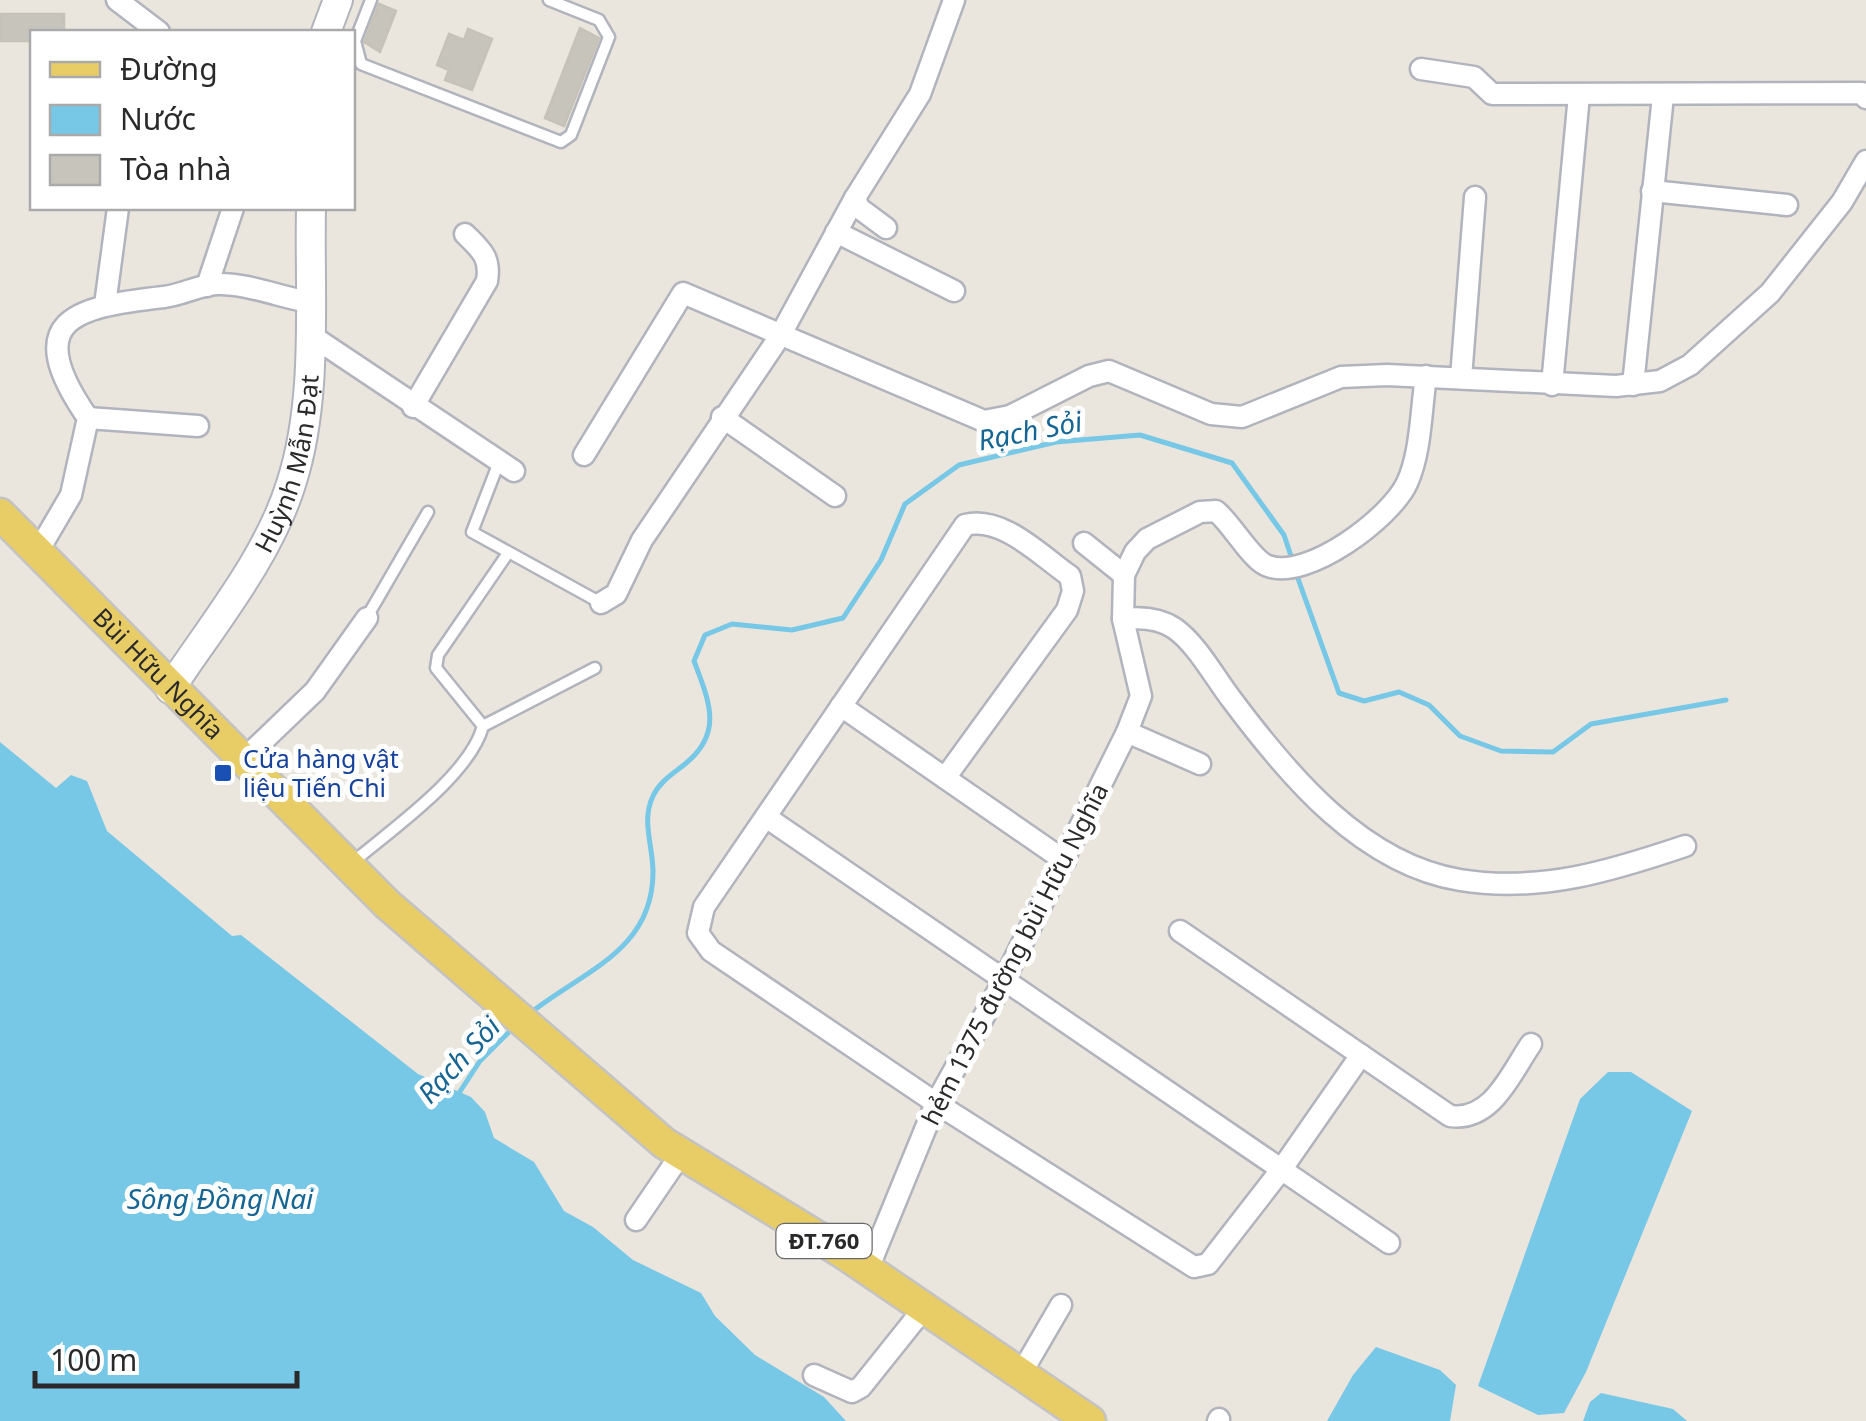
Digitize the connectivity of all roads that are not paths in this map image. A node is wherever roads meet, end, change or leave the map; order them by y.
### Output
1 (117, 0) edge
2 (338, 0) edge
3 (372, 0) edge
4 (549, 0) edge
5 (954, 0) edge
6 (156, 30) edge
7 (327, 30) edge
8 (1422, 70) dead end
9 (1579, 95) junction
10 (1664, 96) junction
11 (1866, 98) edge
12 (1866, 161) edge
13 (1652, 191) junction
14 (1475, 197) dead end
15 (855, 198) junction
16 (1788, 205) dead end
17 (118, 210) edge
18 (233, 210) edge
19 (312, 210) edge
20 (886, 228) dead end
21 (836, 232) junction
22 (465, 234) dead end
23 (207, 286) junction
24 (954, 290) dead end
25 (308, 302) junction
26 (105, 304) junction
27 (309, 334) junction
28 (780, 336) junction
29 (1426, 376) junction
30 (1461, 378) junction
31 (1552, 385) junction
32 (1633, 385) junction
33 (412, 406) junction
34 (722, 417) junction
35 (88, 418) junction
36 (198, 426) dead end
37 (584, 455) dead end
38 (507, 466) joint
39 (835, 496) dead end
40 (428, 512) dead end
41 (1, 516) edge
42 (1084, 543) dead end
43 (37, 553) junction
44 (508, 554) junction
45 (1124, 575) junction
46 (601, 603) joint
47 (366, 618) joint
48 (1124, 628) junction
49 (594, 668) dead end
50 (170, 690) junction
51 (841, 706) junction
52 (483, 726) junction
53 (1128, 732) junction
54 (241, 762) junction
55 (1200, 764) dead end
56 (945, 778) junction
57 (766, 817) junction
58 (1685, 846) dead end
59 (1065, 860) junction
60 (348, 866) junction
61 (1180, 931) dead end
62 (1004, 980) junction
63 (1531, 1044) dead end
64 (1361, 1055) junction
65 (936, 1103) junction
66 (681, 1154) junction
67 (1282, 1170) junction
68 (636, 1220) dead end
69 (1389, 1244) dead end
70 (868, 1269) junction
71 (1061, 1305) dead end
72 (925, 1307) junction
73 (1022, 1372) junction
74 (814, 1374) dead end
75 (1090, 1421) edge

1 - 6 street
2 - 7 main road
3 - 4 lane
5 - 15 street
8 - 9 street
9 - 10 street
9 - 31 street
10 - 11 street
10 - 13 street
12 - 32 street
13 - 16 street
13 - 32 street
14 - 30 street
15 - 20 street
15 - 21 street
17 - 26 street
18 - 23 street
19 - 25 main road, Huỳnh Mẫn Đạt
21 - 24 street
21 - 28 street
22 - 33 street
23 - 25 street
23 - 26 street
25 - 27 main road, Huỳnh Mẫn Đạt
26 - 35 street
27 - 33 street
27 - 50 main road, Huỳnh Mẫn Đạt
28 - 29 street
28 - 34 street
28 - 37 street
29 - 30 street
29 - 45 street
30 - 31 street
31 - 32 street
33 - 38 street
34 - 39 street
34 - 46 street
35 - 36 street
35 - 43 street
38 - 44 lane
40 - 47 lane
41 - 43 main road, Bùi Hữu Nghĩa / ĐT.760
42 - 45 street
43 - 50 main road, Bùi Hữu Nghĩa / ĐT.760
44 - 46 lane
44 - 52 lane
45 - 48 street, hẻm 1375 đường bùi Hữu Nghĩa
47 - 54 street
48 - 53 street, hẻm 1375 đường bùi Hữu Nghĩa
48 - 58 street
49 - 52 lane
50 - 54 main road, Bùi Hữu Nghĩa / ĐT.760
51 - 56 street
51 - 56 street
51 - 57 street
52 - 60 lane
53 - 55 street
53 - 59 street, hẻm 1375 đường bùi Hữu Nghĩa
54 - 60 main road, Bùi Hữu Nghĩa / ĐT.760
56 - 59 street
57 - 62 street
57 - 65 street
59 - 62 street, hẻm 1375 đường bùi Hữu Nghĩa
60 - 66 main road, Bùi Hữu Nghĩa / ĐT.760
61 - 64 street
62 - 65 street, hẻm 1375 đường bùi Hữu Nghĩa
62 - 67 street
63 - 64 street
64 - 67 street
65 - 67 street
65 - 70 street, hẻm 1375 đường bùi Hữu Nghĩa
66 - 68 street
66 - 70 main road, ĐT.760
67 - 69 street
70 - 72 main road, ĐT.760
71 - 73 street
72 - 73 main road, ĐT.760
72 - 74 street
73 - 75 main road, ĐT.760

